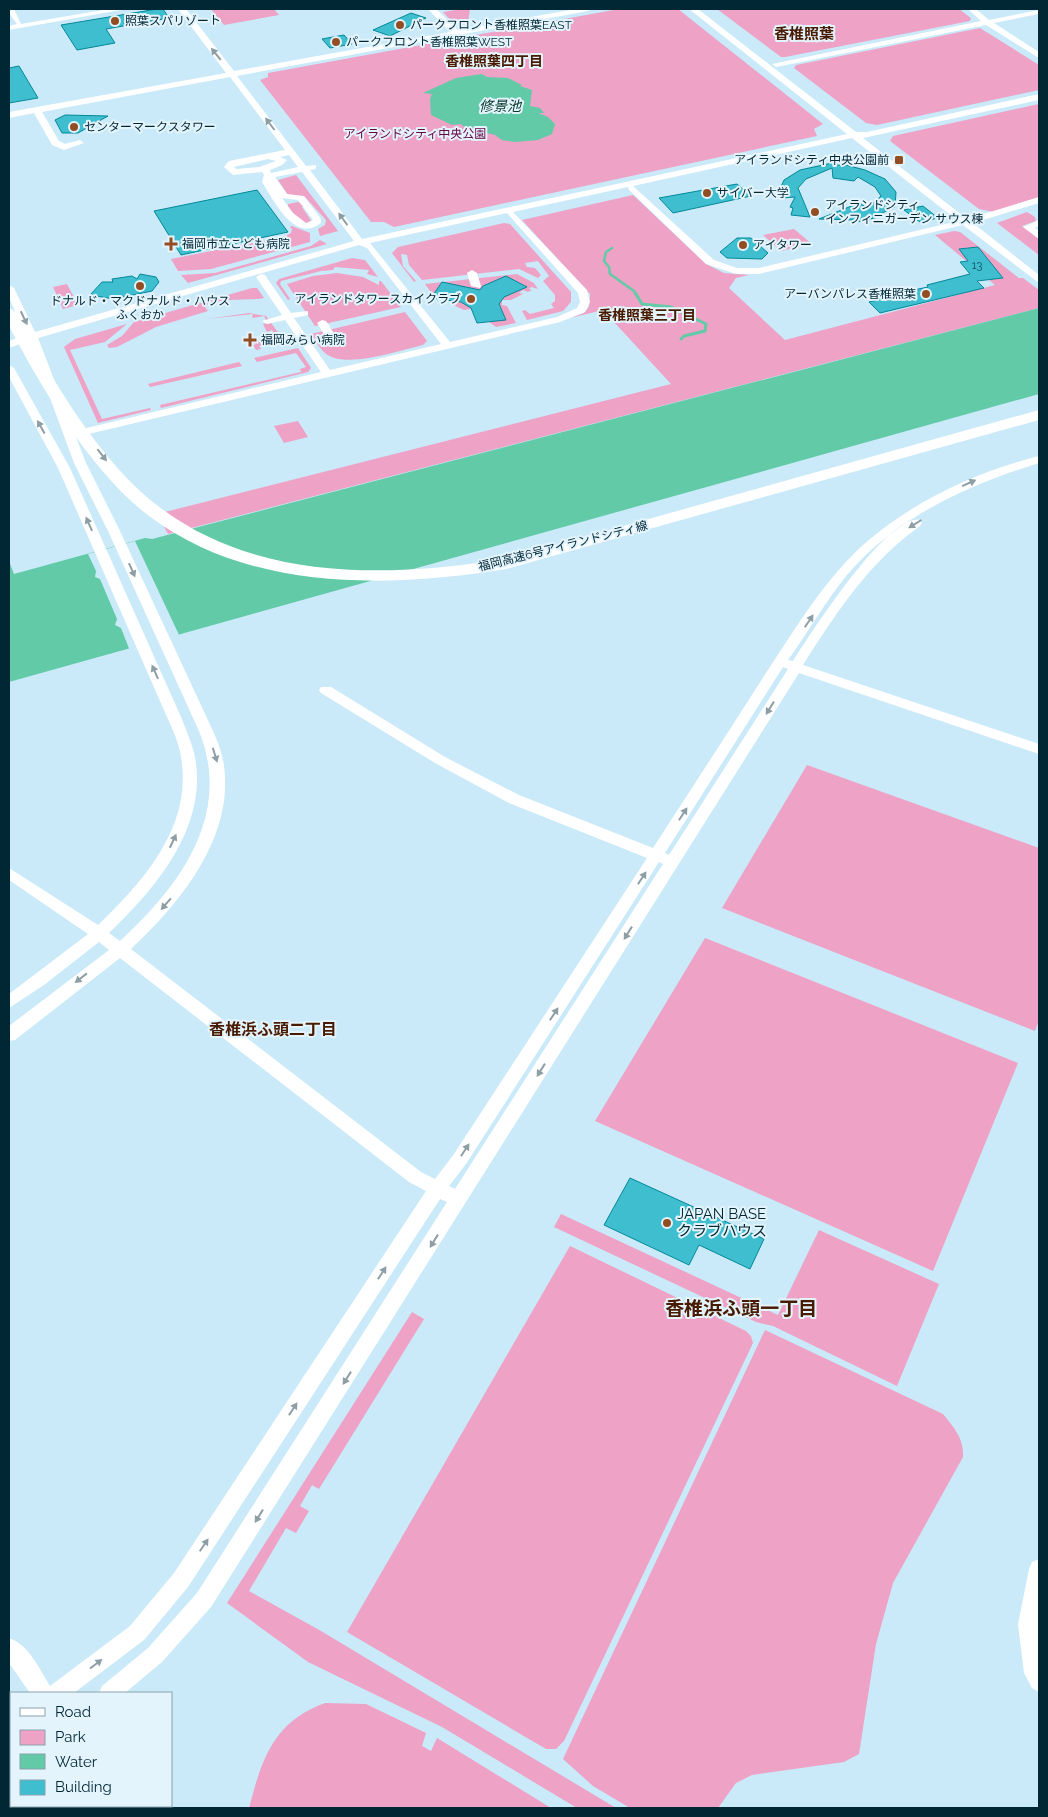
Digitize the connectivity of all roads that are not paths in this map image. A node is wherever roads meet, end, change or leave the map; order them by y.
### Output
1 (10, 9) edge
2 (98, 9) edge
3 (122, 9) edge
4 (182, 9) edge
5 (193, 9) edge
6 (432, 9) edge
7 (521, 9) edge
8 (588, 9) edge
9 (693, 9) edge
10 (703, 9) edge
11 (972, 9) edge
12 (1039, 12) edge
13 (532, 19) junction
14 (18, 22) junction
15 (987, 22) junction
16 (9, 24) edge
17 (9, 28) edge
18 (456, 33) junction
19 (1039, 56) edge
20 (776, 64) junction
21 (237, 73) junction
22 (1039, 97) edge
23 (37, 110) junction
24 (9, 115) edge
25 (860, 136) junction
26 (55, 143) dead end
27 (291, 152) junction
28 (268, 156) junction
29 (310, 168) junction
30 (266, 172) junction
31 (632, 188) junction
32 (302, 200) junction
33 (1039, 200) edge
34 (1022, 206) junction
35 (285, 207) junction
36 (511, 214) junction
37 (1039, 216) edge
38 (969, 221) junction
39 (1039, 223) edge
40 (1039, 236) edge
41 (367, 242) junction
42 (1039, 270) edge
43 (472, 273) dead end
44 (261, 277) junction
45 (1039, 280) edge
46 (476, 286) dead end
47 (9, 288) edge
48 (9, 312) edge
49 (304, 313) dead end
50 (267, 321) dead end
51 (322, 323) dead end
52 (9, 334) edge
53 (330, 335) dead end
54 (34, 339) junction
55 (447, 345) junction
56 (9, 346) edge
57 (9, 368) edge
58 (327, 374) junction
59 (1039, 415) edge
60 (1039, 424) edge
61 (70, 435) junction
62 (1039, 459) edge
63 (1039, 469) edge
64 (781, 661) junction
65 (796, 666) junction
66 (326, 690) dead end
67 (1039, 749) edge
68 (657, 855) junction
69 (673, 862) junction
70 (9, 873) edge
71 (100, 934) junction
72 (120, 950) junction
73 (9, 1002) edge
74 (9, 1035) edge
75 (436, 1190) junction
76 (460, 1200) junction
77 (1039, 1569) edge
78 (9, 1648) edge
79 (1039, 1681) edge
80 (41, 1692) edge
81 (58, 1692) edge
82 (110, 1692) edge

1 - 14 street
2 - 14 street
3 - 17 street
21 -> 4 street
5 - 21 street
6 - 18 street
7 - 13 street
8 - 13 street
9 - 25 street
10 - 20 street
11 - 15 street
12 - 15 street
13 - 18 street
14 - 16 street
15 - 19 street
15 - 20 street
18 - 21 street
20 - 25 street
21 - 23 street
27 -> 21 street
21 - 29 street
22 - 25 street
23 - 24 street
23 - 26 street
25 - 31 street
25 - 38 street
25 - 41 street
27 - 28 street
27 - 29 street
28 - 30 street
28 - 30 street
29 - 30 street
29 - 41 street
30 - 32 street
30 - 35 street
31 - 36 street
31 - 38 street
32 - 35 street
32 - 35 street
33 - 34 street
34 - 37 street
34 - 38 street
36 - 41 street
36 - 55 street
38 - 42 street
38 - 45 street
39 - 40 street
41 - 44 street
41 - 54 street
41 - 55 street
43 - 46 street
44 - 54 street
44 - 58 street
47 -> 54 street
48 -> 59 highway, 福岡高速6号アイランドシティ線
49 - 50 street
51 - 53 street
52 - 60 highway, 福岡高速6号アイランドシティ線
54 - 56 street
54 - 61 street
55 - 58 street
71 -> 57 street
58 - 61 street
61 -> 72 street
64 -> 62 street
63 -> 65 street
64 - 65 street
68 -> 64 street
65 - 67 street
65 -> 69 street
66 - 68 street
68 - 69 street
75 -> 68 street
69 -> 76 street
70 - 71 street
71 - 72 street
71 - 73 street
72 -> 74 street
72 - 75 street
75 - 76 street
81 -> 75 street
76 -> 82 street
77 - 79 street
78 - 80 street

